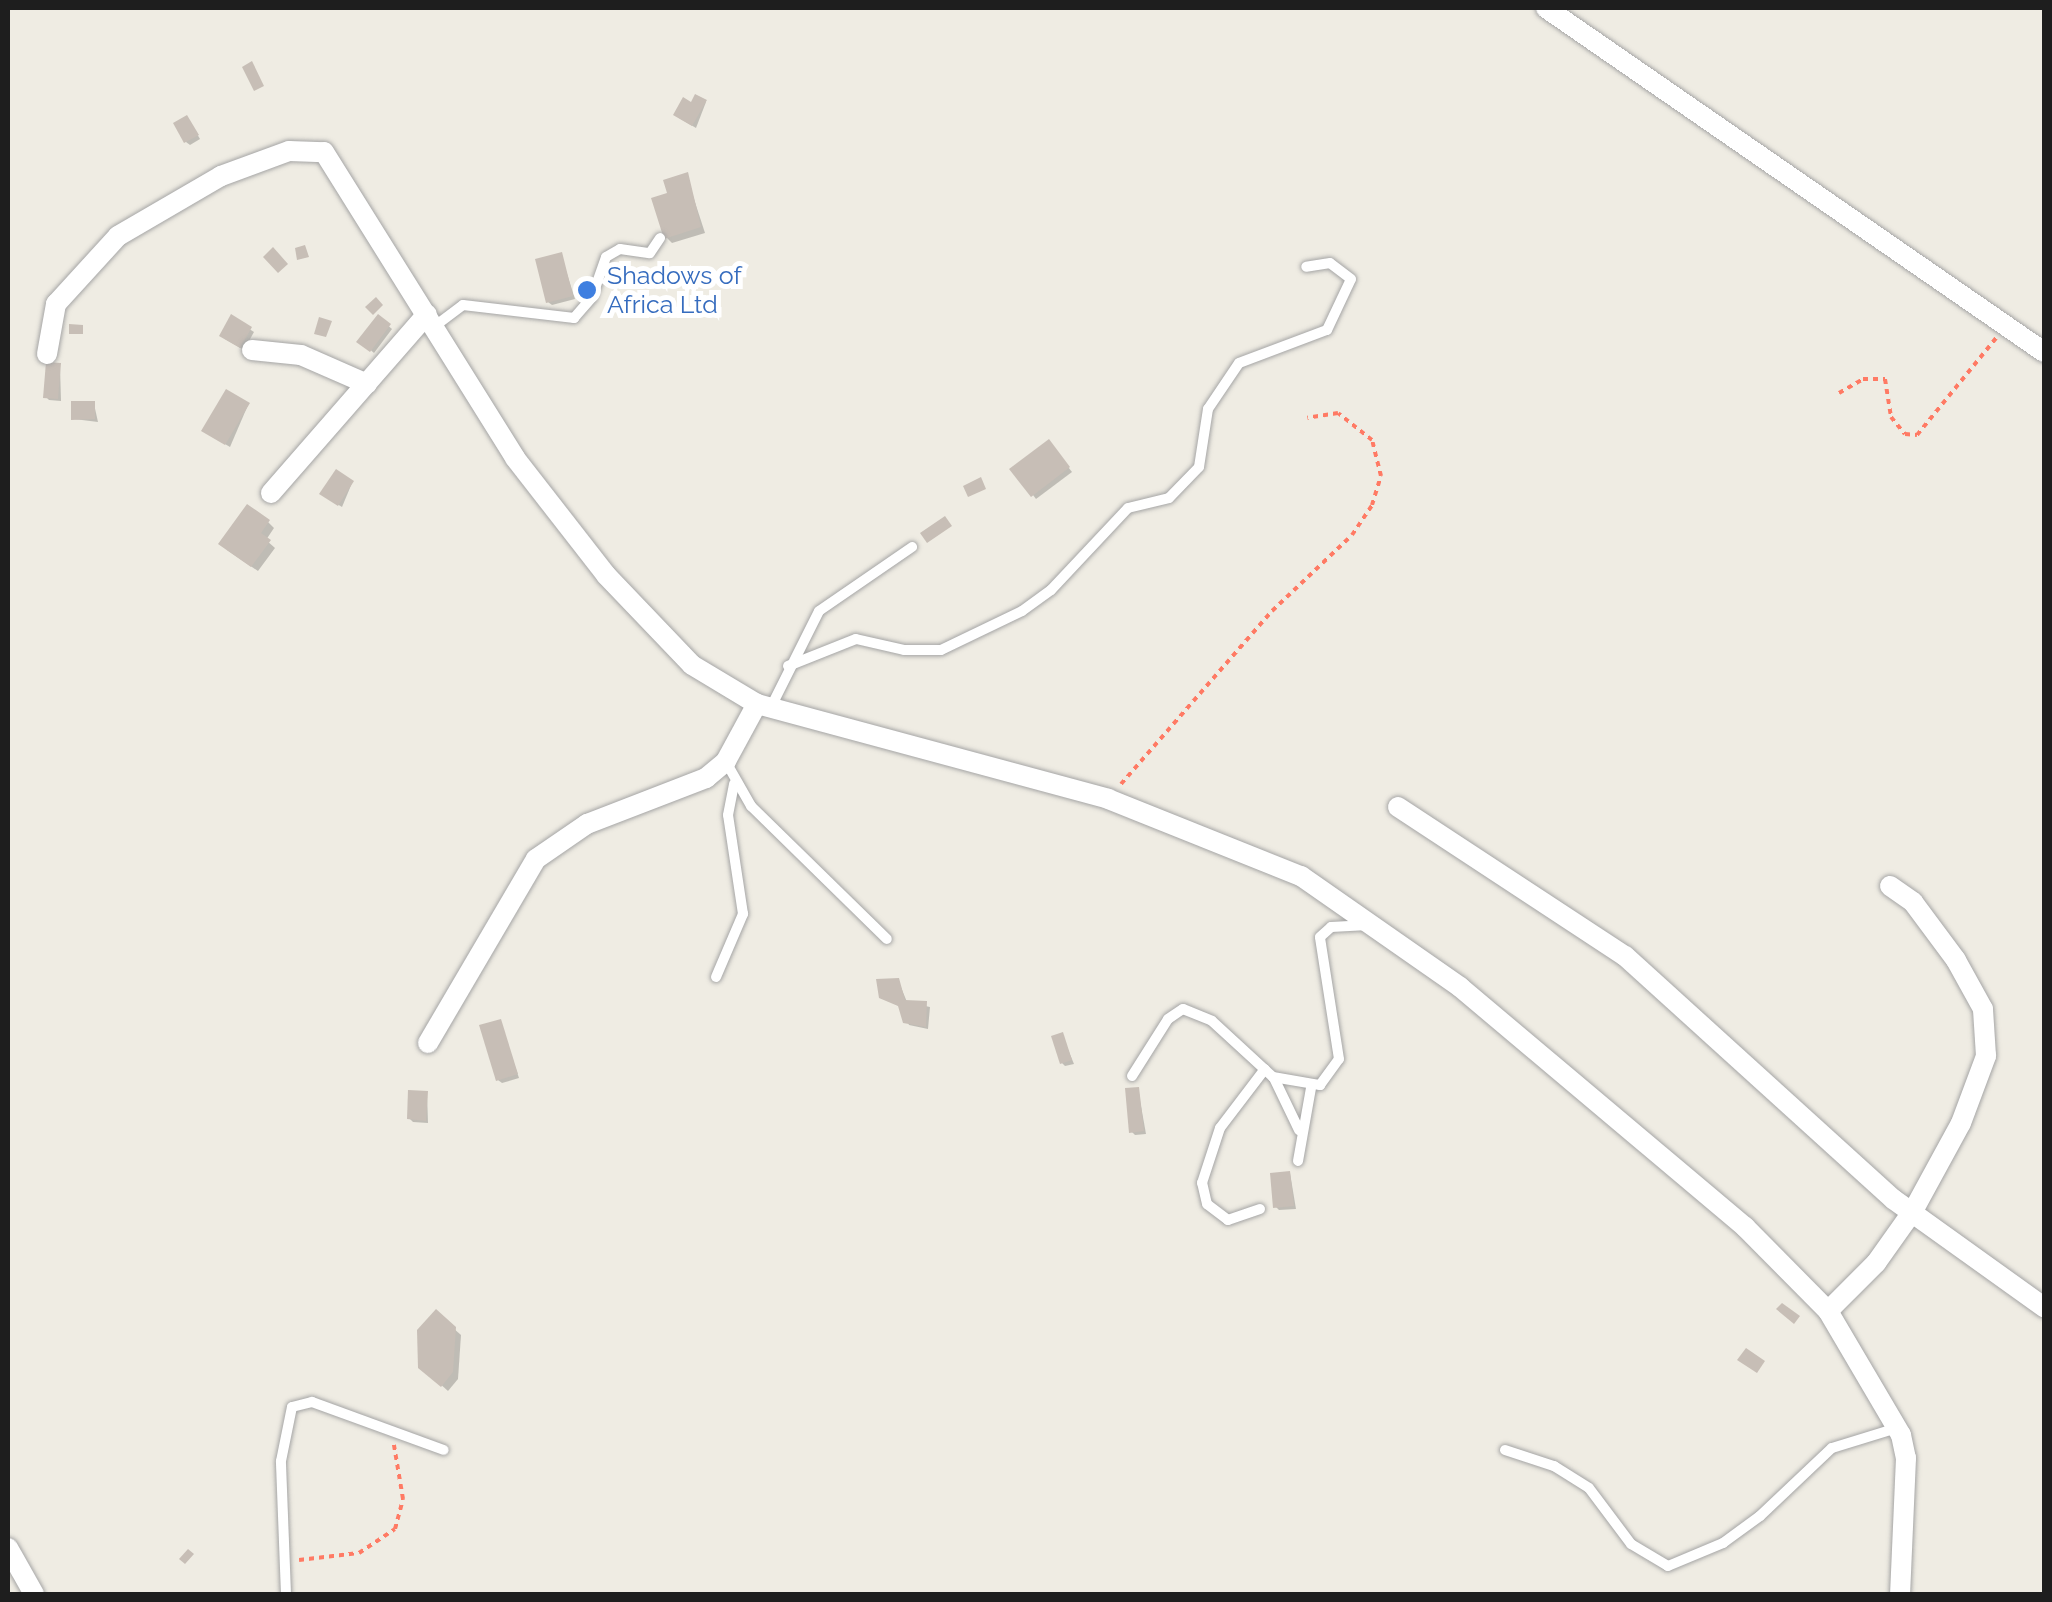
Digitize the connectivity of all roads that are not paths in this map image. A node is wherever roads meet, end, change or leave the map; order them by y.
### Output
1 (1546, 8) edge
2 (660, 238) dead end
3 (1306, 268) dead end
4 (431, 320) junction
5 (252, 350) dead end
6 (2044, 352) edge
7 (47, 354) dead end
8 (367, 384) junction
9 (271, 492) dead end
10 (912, 548) dead end
11 (788, 666) junction
12 (764, 705) junction
13 (726, 761) junction
14 (734, 784) junction
15 (1398, 807) dead end
16 (1890, 886) dead end
17 (1374, 924) junction
18 (887, 939) dead end
19 (716, 977) dead end
20 (428, 1043) dead end
21 (1269, 1073) junction
22 (1132, 1076) dead end
23 (1311, 1088) junction
24 (1299, 1130) junction
25 (1298, 1161) dead end
26 (1260, 1209) dead end
27 (1912, 1211) junction
28 (2044, 1307) edge
29 (1828, 1311) junction
30 (1898, 1427) junction
31 (444, 1450) dead end
32 (1505, 1450) dead end
33 (8, 1548) edge
34 (34, 1594) edge
35 (286, 1594) edge
36 (1900, 1594) edge

1 - 6 street
2 - 4 lane
3 - 11 lane
4 - 7 street
4 - 8 street
4 - 12 street
5 - 8 street
8 - 9 street
10 - 11 lane
11 - 12 lane
12 - 13 street
12 - 17 street
13 - 14 lane
13 - 20 street
14 - 18 lane
14 - 19 lane
15 - 27 street
16 - 27 street
17 - 23 lane
17 - 29 street
21 - 22 lane
21 - 23 lane
21 - 24 lane
21 - 26 lane
23 - 24 lane
24 - 25 lane
27 - 28 street
27 - 29 street
29 - 30 street
30 - 32 lane
30 - 36 street
31 - 35 lane
33 - 34 street

